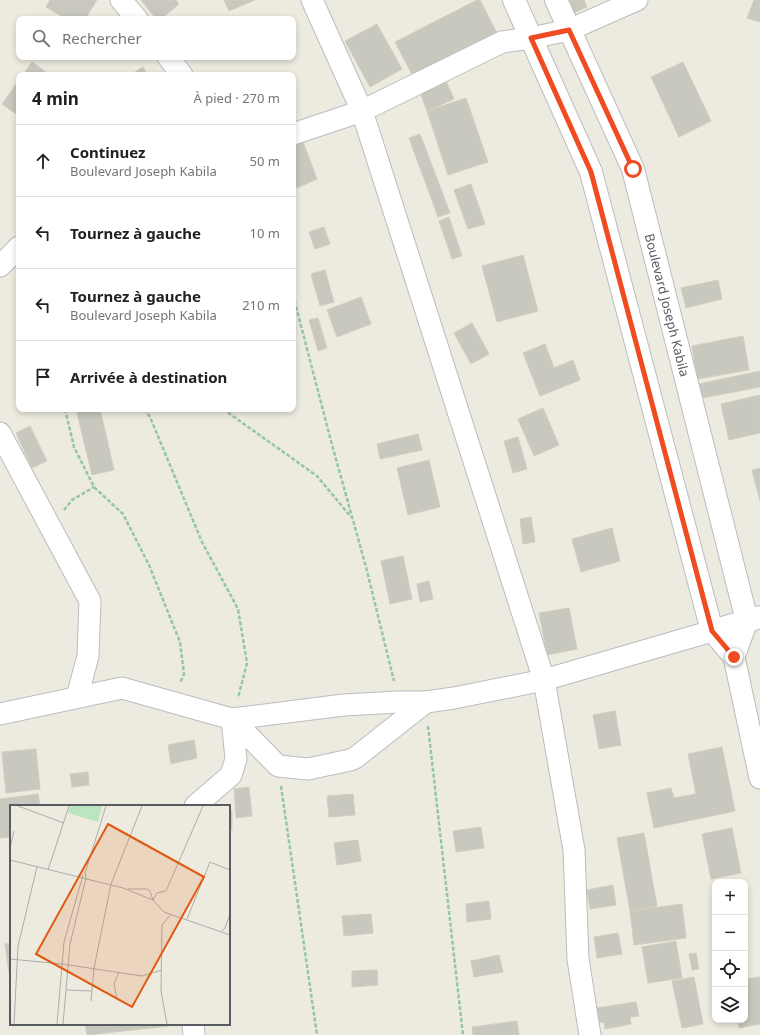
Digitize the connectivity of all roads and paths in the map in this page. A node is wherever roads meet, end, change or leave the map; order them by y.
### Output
1 (121, 0) edge
2 (312, 0) edge
3 (514, 0) edge
4 (556, 0) edge
5 (637, 0) edge
6 (134, 16) edge
7 (569, 30) junction
8 (531, 38) junction
9 (170, 60) edge
10 (180, 72) edge
11 (362, 111) junction
12 (296, 133) edge
13 (16, 250) edge
14 (0, 266) edge
15 (296, 307) edge
16 (66, 412) edge
17 (146, 412) edge
18 (226, 412) edge
19 (0, 433) edge
20 (94, 486) junction
21 (353, 518) junction
22 (51, 528) junction
23 (753, 619) edge
24 (712, 631) junction
25 (734, 657) junction
26 (544, 680) junction
27 (78, 697) junction
28 (171, 702) junction
29 (398, 702) junction
30 (426, 702) junction
31 (0, 714) edge
32 (232, 720) junction
33 (278, 766) junction
34 (760, 778) edge
35 (196, 805) edge
36 (193, 1025) edge
37 (194, 1035) edge
38 (317, 1035) edge
39 (463, 1035) edge
40 (590, 1035) edge

1 - 6 street
2 - 11 street
3 - 8 street
4 - 7 street, Boulevard Joseph Kabila
5 - 7 street
7 - 8 street
7 - 23 street, Boulevard Joseph Kabila
8 - 11 street
8 - 24 street
9 - 10 street
11 - 12 street
11 - 26 street
13 - 14 street
15 - 21 path
16 - 20 path
17 - 32 path
18 - 21 path
19 - 22 street
20 - 22 path
20 - 28 path
21 - 29 path
22 - 27 street
23 - 24 street
23 - 25 street
24 - 25 street
24 - 26 street
25 - 34 street
26 - 30 street
26 - 40 street
27 - 28 street
27 - 31 street
28 - 32 street
29 - 30 street
29 - 32 street
30 - 33 street
30 - 39 path
32 - 33 street
32 - 35 street
33 - 38 path
36 - 37 street

